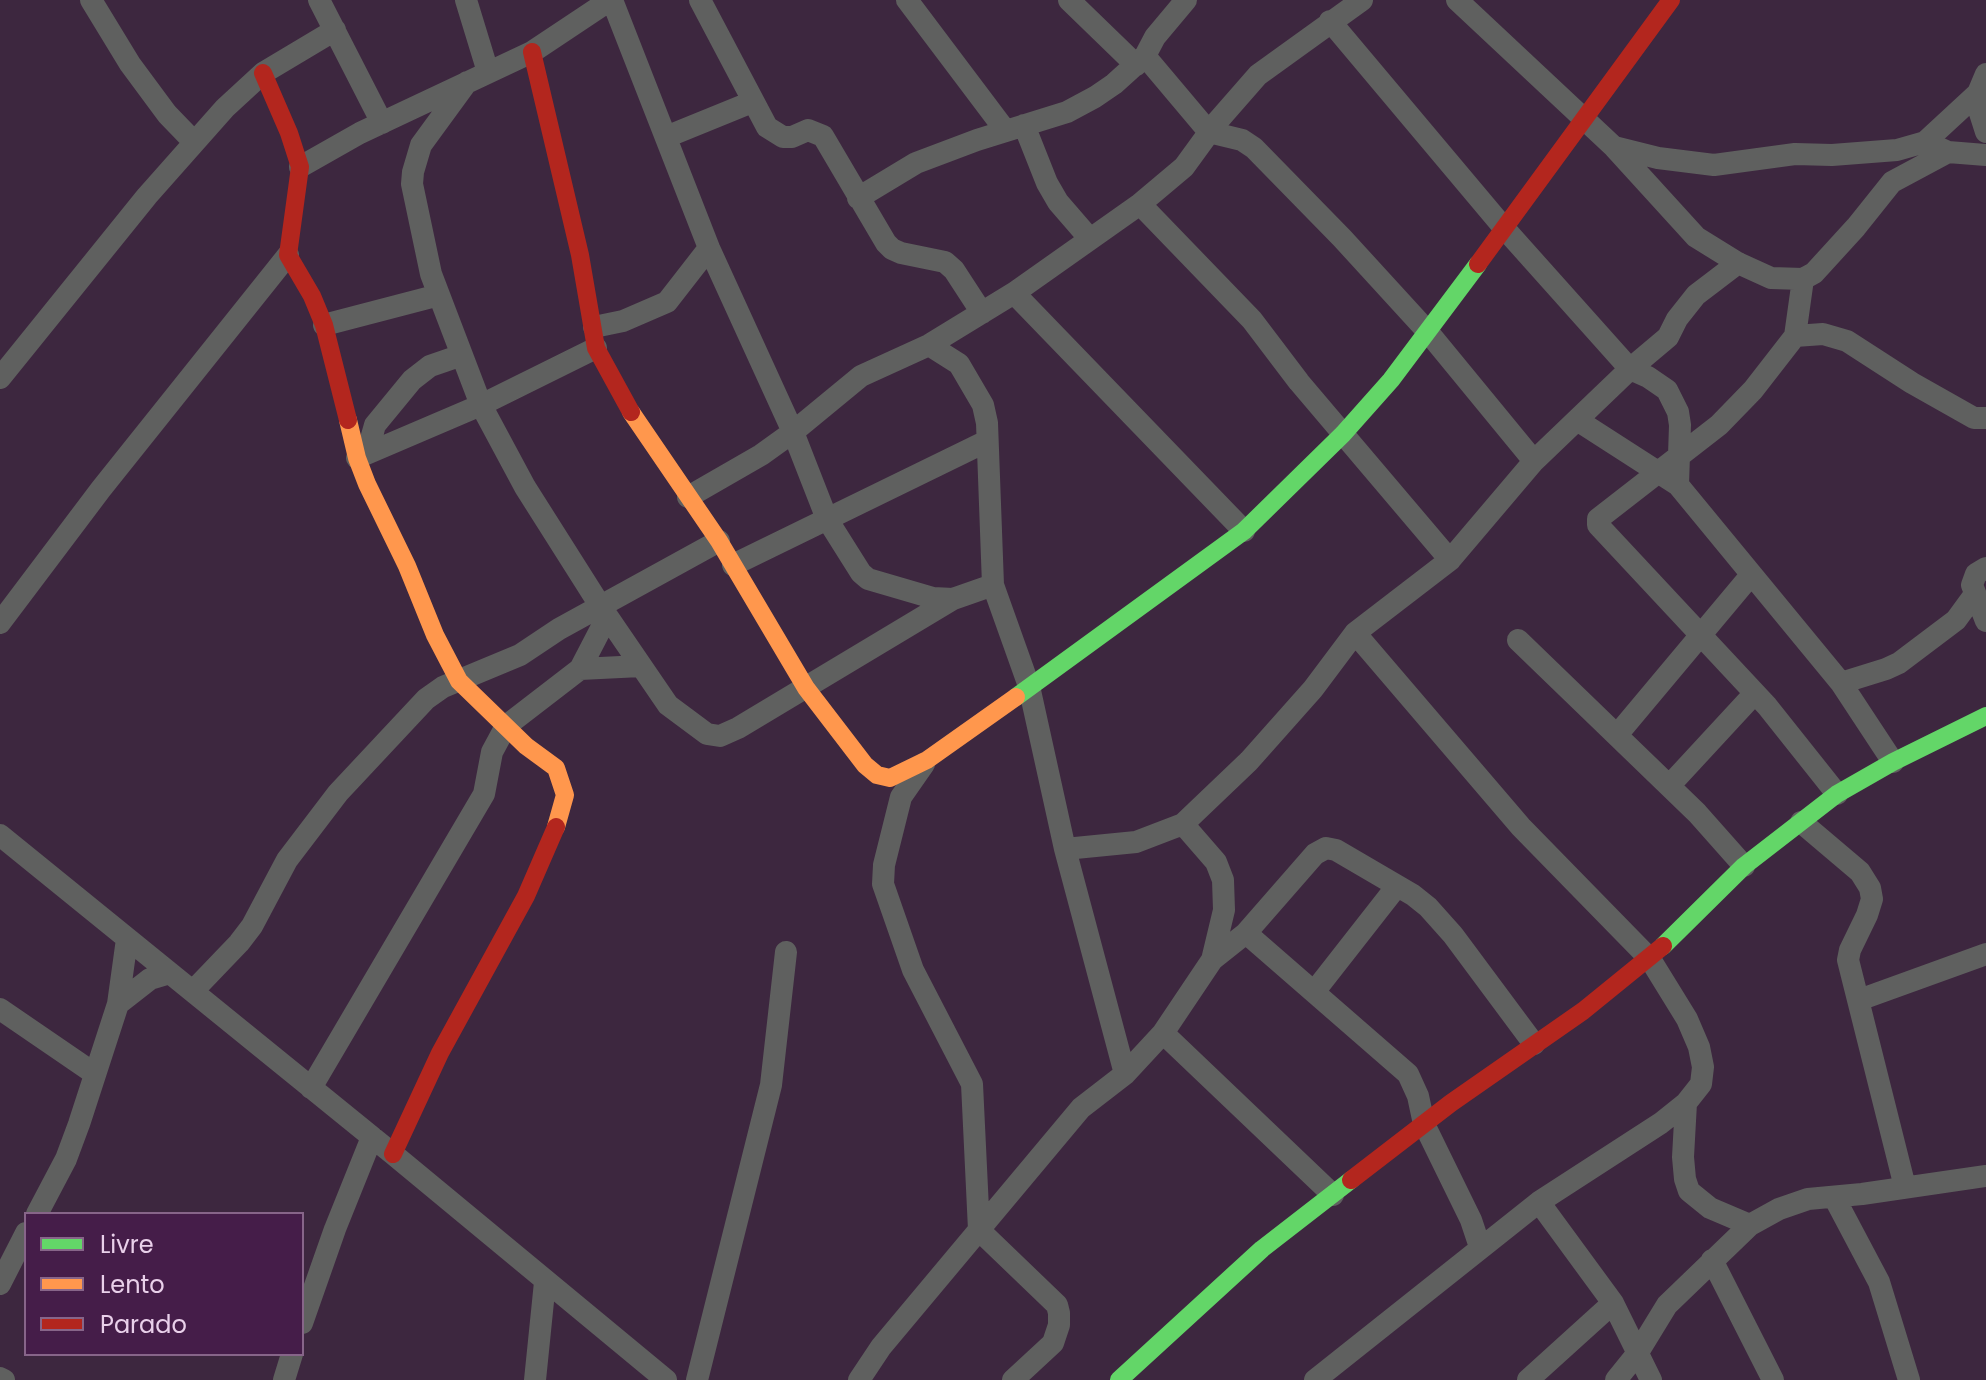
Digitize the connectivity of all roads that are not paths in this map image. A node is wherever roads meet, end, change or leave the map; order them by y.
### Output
1 (91, 0) edge
2 (319, 0) edge
3 (466, 0) edge
4 (611, 0) edge
5 (907, 0) edge
6 (1069, 0) edge
7 (1186, 0) edge
8 (1362, 0) edge
9 (1457, 0) edge
10 (1671, 0) edge
11 (705, 2) edge
12 (1330, 21) junction
13 (335, 30) junction
14 (478, 39) junction
15 (526, 55) junction
16 (1141, 60) junction
17 (488, 72) junction
18 (263, 73) junction
19 (467, 82) junction
20 (1982, 84) edge
21 (752, 102) junction
22 (402, 113) junction
23 (1585, 119) junction
24 (382, 123) junction
25 (1014, 128) junction
26 (1209, 132) junction
27 (1986, 132) edge
28 (666, 137) junction
29 (194, 142) junction
30 (1925, 142) junction
31 (421, 145) junction
32 (1614, 147) junction
33 (1948, 152) junction
34 (1986, 155) edge
35 (300, 167) junction
36 (858, 198) junction
37 (1140, 204) junction
38 (1504, 228) junction
39 (1090, 239) junction
40 (709, 248) junction
41 (288, 255) junction
42 (1738, 263) junction
43 (1803, 279) junction
44 (1014, 293) junction
45 (439, 295) junction
46 (982, 313) junction
47 (324, 325) junction
48 (958, 327) junction
49 (1797, 327) junction
50 (1428, 332) junction
51 (595, 337) junction
52 (929, 345) junction
53 (462, 355) junction
54 (959, 364) junction
55 (1630, 369) junction
56 (3, 371) edge
57 (481, 405) junction
58 (1986, 418) edge
59 (1577, 420) junction
60 (793, 432) junction
61 (1343, 434) junction
62 (987, 441) junction
63 (362, 456) junction
64 (1534, 461) junction
65 (1672, 471) junction
66 (688, 497) junction
67 (827, 519) junction
68 (1244, 531) junction
69 (719, 541) junction
70 (1450, 560) junction
71 (733, 565) junction
72 (1986, 568) edge
73 (1751, 575) junction
74 (993, 585) junction
75 (1975, 594) junction
76 (953, 599) junction
77 (604, 612) junction
78 (1986, 621) edge
79 (0, 623) edge
80 (1355, 633) junction
81 (1701, 637) junction
82 (1518, 640) dead end
83 (641, 666) junction
84 (580, 669) junction
85 (459, 681) junction
86 (1841, 683) junction
87 (1029, 686) junction
88 (806, 688) junction
89 (1755, 693) junction
90 (1986, 716) edge
91 (506, 726) junction
92 (1617, 735) junction
93 (927, 760) junction
94 (1893, 762) junction
95 (1669, 786) junction
96 (1837, 794) junction
97 (1801, 822) junction
98 (1183, 824) junction
99 (0, 835) edge
100 (1065, 849) junction
101 (1744, 866) junction
102 (1397, 886) junction
103 (1246, 933) junction
104 (127, 939) junction
105 (786, 952) dead end
106 (1986, 954) edge
107 (1650, 959) junction
108 (1212, 960) junction
109 (170, 973) junction
110 (193, 991) junction
111 (1314, 992) junction
112 (1859, 1000) junction
113 (118, 1004) junction
114 (0, 1009) edge
115 (1163, 1033) junction
116 (1534, 1044) junction
117 (95, 1074) junction
118 (1125, 1074) junction
119 (311, 1088) junction
120 (1686, 1103) junction
121 (1424, 1124) junction
122 (372, 1137) junction
123 (393, 1154) junction
124 (1986, 1176) edge
125 (1905, 1187) junction
126 (1333, 1195) junction
127 (1834, 1197) junction
128 (1539, 1202) junction
129 (38, 1212) edge
130 (1750, 1225) junction
131 (979, 1230) junction
132 (24, 1237) edge
133 (1480, 1247) junction
134 (1712, 1260) junction
135 (545, 1282) junction
136 (0, 1284) edge
137 (1613, 1303) junction
138 (304, 1317) edge
139 (1637, 1354) junction
140 (291, 1356) edge
141 (284, 1380) edge
142 (535, 1380) edge
143 (666, 1380) edge
144 (697, 1380) edge
145 (859, 1380) edge
146 (1013, 1380) edge
147 (1119, 1380) edge
148 (1315, 1380) edge
149 (1528, 1380) edge
150 (1616, 1380) edge
151 (1651, 1380) edge
152 (1773, 1380) edge
153 (1909, 1380) edge

1 - 29 street
2 - 13 street
3 - 14 street
4 - 15 street
4 - 28 street
5 - 25 street
6 - 16 street
7 - 16 street
8 - 12 street
9 - 23 street
10 - 23 street
11 - 21 street
12 - 26 street
12 - 38 street
13 - 18 street
13 - 24 street
14 - 15 street
14 - 17 street
15 - 17 street
15 - 51 street
16 - 25 street
16 - 26 street
17 - 19 street
18 - 29 street
18 - 35 street
19 - 22 street
19 - 31 street
20 - 27 street
20 - 30 street
21 - 28 street
21 - 36 street
22 - 24 street
22 - 31 street
23 - 32 street
23 - 38 street
24 - 35 street
25 - 36 street
25 - 39 street
26 - 37 street
26 - 50 street
28 - 40 street
29 - 56 street
30 - 32 street
30 - 33 street
31 - 45 street
32 - 42 street
33 - 34 street
33 - 43 street
35 - 41 street
36 - 46 street
37 - 39 street
37 - 61 street
38 - 50 street
38 - 55 street
39 - 44 street
40 - 51 street
40 - 60 street
41 - 47 street
41 - 79 street
42 - 43 street
42 - 55 street
43 - 49 street
44 - 46 street
44 - 68 street
45 - 47 street
45 - 53 street
46 - 48 street
47 - 63 street
48 - 52 street
48 - 54 street
49 - 58 street
49 - 65 street
50 - 61 street
50 - 64 street
51 - 57 street
51 - 66 street
52 - 54 street
52 - 60 street
53 - 57 street
53 - 63 street
54 - 62 street
55 - 59 street
55 - 65 street
57 - 63 street
57 - 77 street
59 - 64 street
59 - 65 street
60 - 66 street
60 - 67 street
61 - 68 street
61 - 70 street
62 - 67 street
62 - 74 street
63 - 85 street
64 - 70 street
65 - 73 street
65 - 81 street
66 - 69 street
67 - 71 street
67 - 76 street
68 - 87 street
69 - 71 street
69 - 77 street
70 - 80 street
71 - 88 street
72 - 75 street
73 - 81 street
73 - 86 street
74 - 76 street
74 - 87 street
75 - 78 street
75 - 86 street
76 - 88 street
77 - 83 street
77 - 84 street
77 - 85 street
80 - 98 street
80 - 107 street
81 - 89 street
81 - 92 street
82 - 92 street
83 - 84 street
83 - 88 street
84 - 91 street
85 - 91 street
85 - 110 street
86 - 94 street
87 - 93 street
87 - 100 street
88 - 93 street
89 - 95 street
89 - 96 street
90 - 94 street
91 - 119 street
91 - 123 street
92 - 95 street
93 - 131 street
94 - 96 street
95 - 101 street
96 - 97 street
97 - 101 street
97 - 112 street
98 - 100 street
98 - 108 street
99 - 104 street
100 - 118 street
101 - 107 street
102 - 103 street
102 - 111 street
102 - 116 street
103 - 108 street
103 - 111 street
104 - 109 street
104 - 113 street
105 - 144 street
106 - 112 street
107 - 116 street
107 - 120 street
108 - 115 street
109 - 110 street
109 - 113 street
110 - 119 street
111 - 121 street
112 - 125 street
113 - 117 street
114 - 117 street
115 - 118 street
115 - 126 street
116 - 121 street
117 - 129 street
118 - 131 street
119 - 122 street
120 - 128 street
120 - 130 street
121 - 126 street
121 - 133 street
122 - 123 street
122 - 138 street
123 - 135 street
124 - 125 street
125 - 127 street
126 - 147 street
127 - 130 street
127 - 153 street
128 - 133 street
128 - 137 street
130 - 134 street
131 - 145 street
131 - 146 street
132 - 136 street
133 - 148 street
134 - 139 street
134 - 152 street
135 - 142 street
135 - 143 street
137 - 139 street
137 - 149 street
139 - 150 street
139 - 151 street
140 - 141 street

